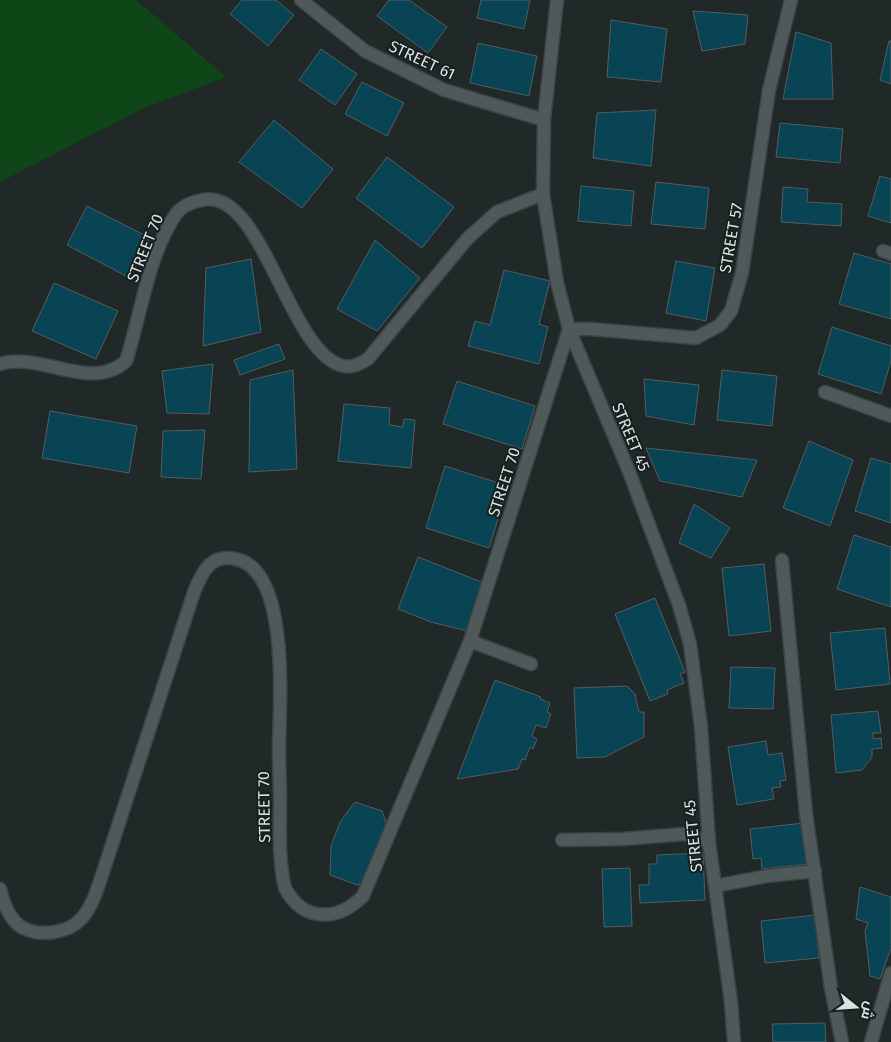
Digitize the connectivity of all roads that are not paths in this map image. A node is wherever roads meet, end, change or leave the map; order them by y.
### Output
1 (301, 0) edge
2 (557, 0) edge
3 (791, 0) edge
4 (544, 120) junction
5 (543, 194) junction
6 (569, 329) junction
7 (0, 364) edge
8 (825, 392) dead end
9 (891, 416) edge
10 (782, 560) dead end
11 (470, 641) junction
12 (531, 664) dead end
13 (562, 840) dead end
14 (709, 842) junction
15 (815, 871) junction
16 (714, 886) junction
17 (0, 888) edge
18 (891, 973) edge
19 (734, 1042) edge
20 (842, 1042) edge
21 (871, 1042) edge

1 - 4 street, STREET 61
2 - 4 street, STREET 45
3 - 6 street, STREET 57
4 - 5 street, STREET 45
5 - 6 street, STREET 45
5 - 7 street, STREET 70
6 - 11 street, STREET 70
6 - 14 street, STREET 45
8 - 9 street
10 - 15 street
11 - 12 street
11 - 17 street, STREET 70
13 - 14 street
14 - 16 street, STREET 45
15 - 16 street, STREET 45
15 - 20 street
16 - 19 street, STREET 45
18 - 21 street

